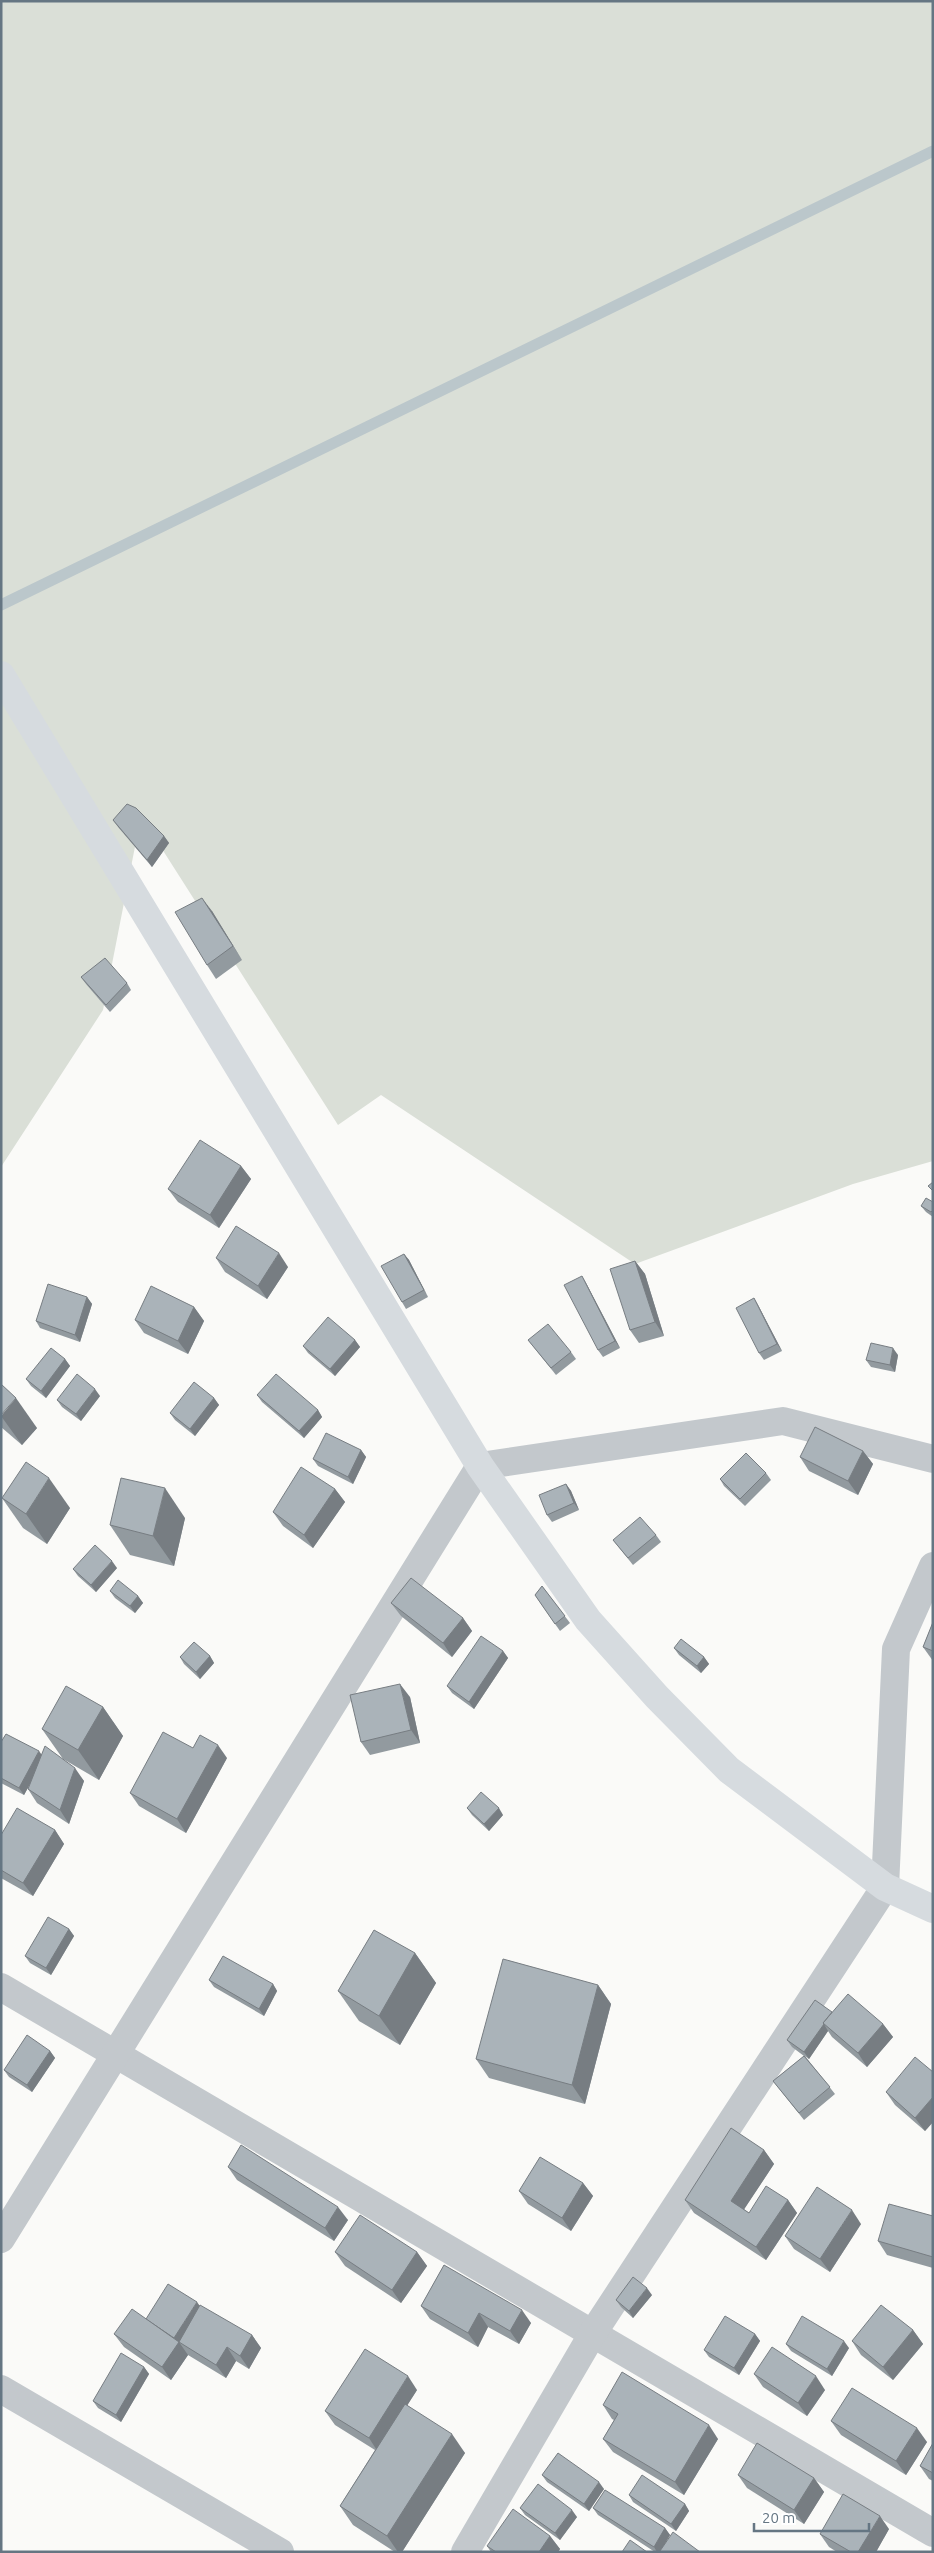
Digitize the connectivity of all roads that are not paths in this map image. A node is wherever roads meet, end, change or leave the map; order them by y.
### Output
1 (1, 675) edge
2 (933, 1459) edge
3 (480, 1466) junction
4 (933, 1566) edge
5 (885, 1887) junction
6 (933, 1909) edge
7 (1, 1987) edge
8 (115, 2053) junction
9 (1, 2239) edge
10 (593, 2333) junction
11 (1, 2389) edge
12 (933, 2534) edge
13 (280, 2552) edge
14 (465, 2552) edge

1 - 3 highway
2 - 3 street
3 - 5 highway
3 - 8 street
4 - 5 street
5 - 6 highway
5 - 10 street
7 - 8 street
8 - 9 street
8 - 10 street
10 - 12 street
10 - 14 street
11 - 13 street

